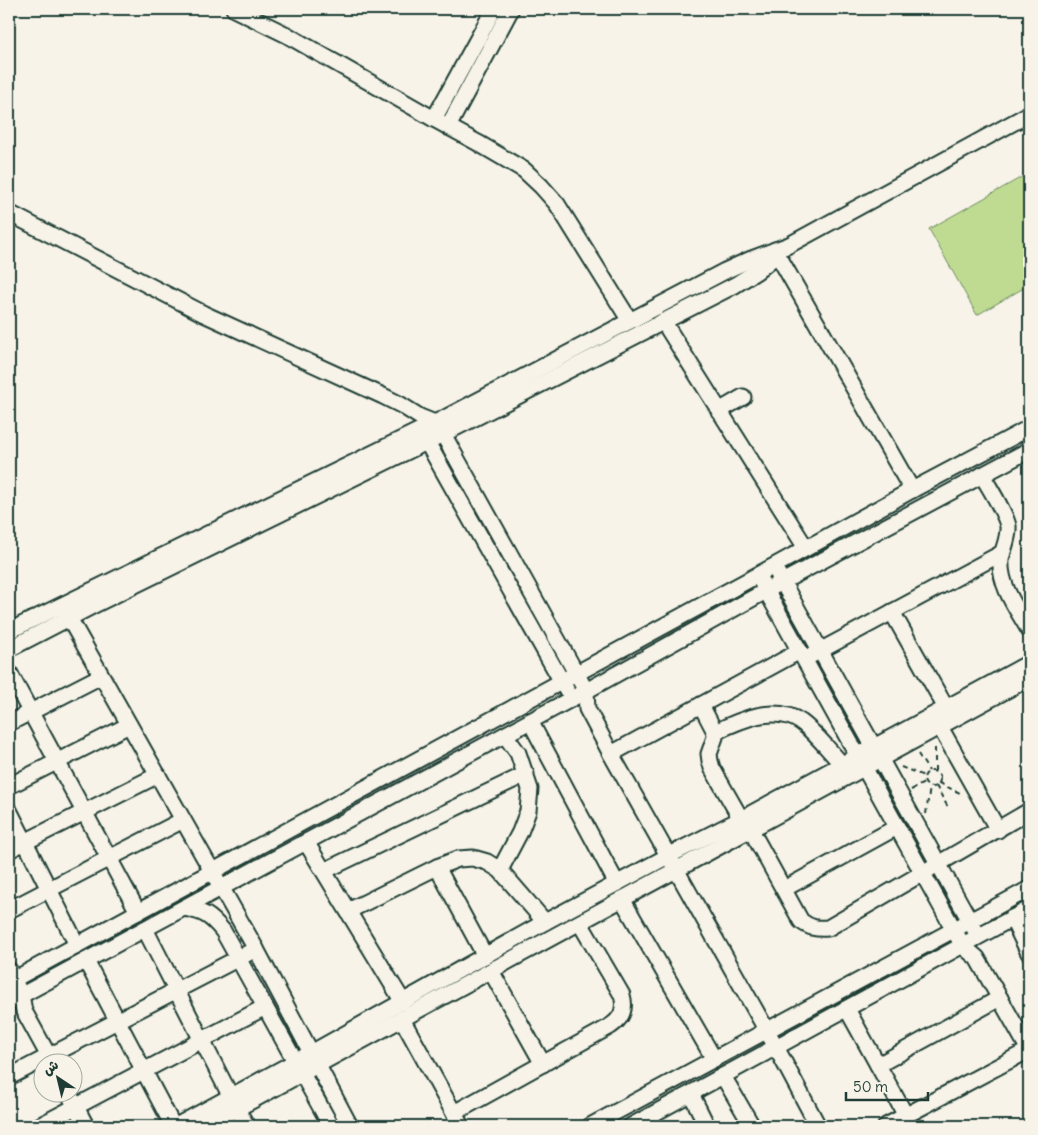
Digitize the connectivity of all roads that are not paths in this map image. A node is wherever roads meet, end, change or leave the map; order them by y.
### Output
1 (234, 9) edge
2 (494, 9) edge
3 (511, 9) edge
4 (1029, 114) edge
5 (434, 119) junction
6 (448, 127) junction
7 (9, 213) edge
8 (781, 250) junction
9 (630, 321) junction
10 (664, 321) junction
11 (743, 397) dead end
12 (720, 411) junction
13 (1029, 428) edge
14 (439, 429) junction
15 (422, 430) junction
16 (1029, 450) edge
17 (982, 475) junction
18 (912, 490) junction
19 (806, 548) junction
20 (1002, 553) junction
21 (774, 566) junction
22 (758, 575) junction
23 (782, 582) junction
24 (766, 590) junction
25 (66, 612) junction
26 (892, 612) junction
27 (1029, 630) edge
28 (9, 632) edge
29 (9, 649) edge
30 (820, 651) junction
31 (802, 655) junction
32 (1029, 663) edge
33 (9, 672) edge
34 (576, 673) junction
35 (101, 676) junction
36 (1029, 678) edge
37 (562, 681) junction
38 (586, 691) junction
39 (572, 698) junction
40 (701, 704) junction
41 (946, 708) junction
42 (587, 709) junction
43 (30, 712) junction
44 (530, 721) junction
45 (9, 723) edge
46 (129, 725) junction
47 (937, 728) junction
48 (715, 732) junction
49 (505, 735) junction
50 (877, 753) junction
51 (611, 754) junction
52 (57, 761) junction
53 (861, 762) junction
54 (842, 764) junction
55 (526, 774) junction
56 (158, 775) junction
57 (9, 786) edge
58 (9, 810) edge
59 (84, 812) junction
60 (1029, 812) edge
61 (183, 820) junction
62 (746, 824) junction
63 (897, 827) junction
64 (998, 830) junction
65 (25, 842) junction
66 (306, 842) junction
67 (9, 850) edge
68 (668, 856) junction
69 (109, 858) junction
70 (939, 864) junction
71 (437, 867) junction
72 (500, 870) junction
73 (676, 870) junction
74 (324, 871) junction
75 (212, 872) junction
76 (923, 873) junction
77 (616, 884) junction
78 (221, 888) junction
79 (784, 889) junction
80 (1029, 889) edge
81 (49, 890) junction
82 (622, 899) junction
83 (184, 908) junction
84 (1029, 909) edge
85 (9, 910) edge
86 (348, 911) junction
87 (138, 912) junction
88 (1012, 918) junction
89 (970, 921) junction
90 (544, 922) junction
91 (580, 922) junction
92 (145, 929) junction
93 (954, 930) junction
94 (979, 937) junction
95 (77, 945) junction
96 (963, 946) junction
97 (256, 949) junction
98 (1029, 952) edge
99 (485, 956) junction
100 (238, 958) junction
101 (977, 958) junction
102 (86, 961) junction
103 (491, 970) junction
104 (10, 977) edge
105 (176, 990) junction
106 (1000, 998) junction
107 (12, 999) edge
108 (403, 1002) junction
109 (265, 1007) junction
110 (847, 1009) junction
111 (402, 1019) junction
112 (117, 1020) junction
113 (767, 1031) junction
114 (202, 1040) junction
115 (776, 1047) junction
116 (1029, 1050) edge
117 (47, 1052) edge
118 (63, 1052) edge
119 (314, 1059) junction
120 (714, 1059) junction
121 (543, 1064) junction
122 (878, 1065) junction
123 (32, 1067) edge
124 (298, 1068) junction
125 (144, 1071) junction
126 (9, 1076) edge
127 (723, 1076) junction
128 (691, 1094) junction
129 (73, 1102) edge
130 (234, 1103) junction
131 (76, 1107) junction
132 (906, 1116) junction
133 (458, 1120) edge
134 (39, 1126) edge
135 (86, 1126) edge
136 (175, 1126) edge
137 (205, 1126) edge
138 (247, 1126) edge
139 (331, 1126) edge
140 (350, 1126) edge
141 (590, 1126) edge
142 (631, 1126) edge
143 (707, 1126) edge
144 (752, 1126) edge
145 (818, 1126) edge
146 (886, 1126) edge

1 - 5 street
2 - 5 street
3 - 6 street
4 - 8 street
5 - 6 street
6 - 9 street
7 - 15 street
8 - 9 street
8 - 10 street
8 - 18 street
9 - 14 street
10 - 12 street
10 - 14 street
11 - 12 street
12 - 19 street
13 - 18 street
14 - 15 street
14 - 34 street
15 - 25 street
15 - 37 street
16 - 17 street
17 - 20 street
17 - 23 street
18 - 19 street
19 - 21 street
20 - 26 street
20 - 27 street
21 - 22 street
21 - 23 street
22 - 24 street
22 - 34 street
23 - 24 street
23 - 30 street
24 - 31 street
24 - 38 street
25 - 28 street
25 - 29 street
25 - 35 street
26 - 30 street
26 - 41 street
30 - 31 street
30 - 50 street
31 - 40 street
31 - 53 street
32 - 41 street
33 - 43 street
34 - 37 street
34 - 38 street
35 - 43 street
35 - 46 street
36 - 47 street
37 - 39 street
37 - 75 street
38 - 39 street
38 - 42 street
39 - 42 street
39 - 44 street
40 - 48 street
40 - 51 street
41 - 50 street
42 - 51 street
43 - 45 street
43 - 52 street
44 - 49 street
44 - 77 street
46 - 52 street
46 - 56 street
47 - 50 street
47 - 64 street
48 - 54 street
48 - 62 street
49 - 55 street
49 - 66 street
50 - 53 street
50 - 70 street
51 - 68 street
52 - 57 street
52 - 59 street
53 - 54 street
53 - 62 street
53 - 63 street
54 - 62 street
55 - 72 street
55 - 74 street
56 - 59 street
56 - 61 street
58 - 65 street
59 - 65 street
59 - 69 street
60 - 64 street
61 - 69 street
61 - 75 street
62 - 68 street
62 - 73 street
62 - 79 street
63 - 76 street
63 - 79 street
64 - 70 street
65 - 67 street
65 - 81 street
66 - 74 street
66 - 78 street
68 - 73 street
68 - 77 street
69 - 81 street
69 - 87 street
70 - 76 street
70 - 89 street
71 - 72 street
71 - 86 street
71 - 99 street
72 - 90 street
73 - 82 street
73 - 113 street
74 - 86 street
75 - 78 street
75 - 87 street
76 - 79 street
76 - 93 street
77 - 90 street
78 - 83 street
78 - 97 street
80 - 89 street
81 - 85 street
81 - 95 street
82 - 91 street
82 - 120 street
83 - 92 street
83 - 100 street
84 - 88 street
86 - 108 street
87 - 95 street
88 - 94 street
88 - 98 street
89 - 93 street
89 - 94 street
90 - 99 street
91 - 103 street
91 - 121 street
92 - 102 street
92 - 105 street
93 - 96 street
93 - 113 street
94 - 96 street
94 - 101 street
95 - 104 street
96 - 101 street
96 - 110 street
97 - 100 street
97 - 119 street
99 - 108 street
100 - 105 street
100 - 109 street
101 - 106 street
102 - 107 street
102 - 112 street
103 - 111 street
103 - 121 street
104 - 107 street
105 - 112 street
105 - 114 street
106 - 116 street
106 - 122 street
107 - 117 street
108 - 119 street
109 - 114 street
109 - 124 street
110 - 115 street
110 - 122 street
111 - 119 street
111 - 133 street
112 - 118 street
112 - 125 street
113 - 115 street
113 - 120 street
114 - 125 street
114 - 130 street
115 - 127 street
115 - 145 street
116 - 132 street
119 - 124 street
119 - 140 street
120 - 141 street
121 - 133 street
122 - 132 street
123 - 126 street
124 - 130 street
124 - 139 street
125 - 131 street
125 - 136 street
127 - 128 street
127 - 144 street
128 - 142 street
128 - 143 street
129 - 131 street
130 - 136 street
130 - 137 street
130 - 138 street
131 - 134 street
131 - 135 street
132 - 146 street

